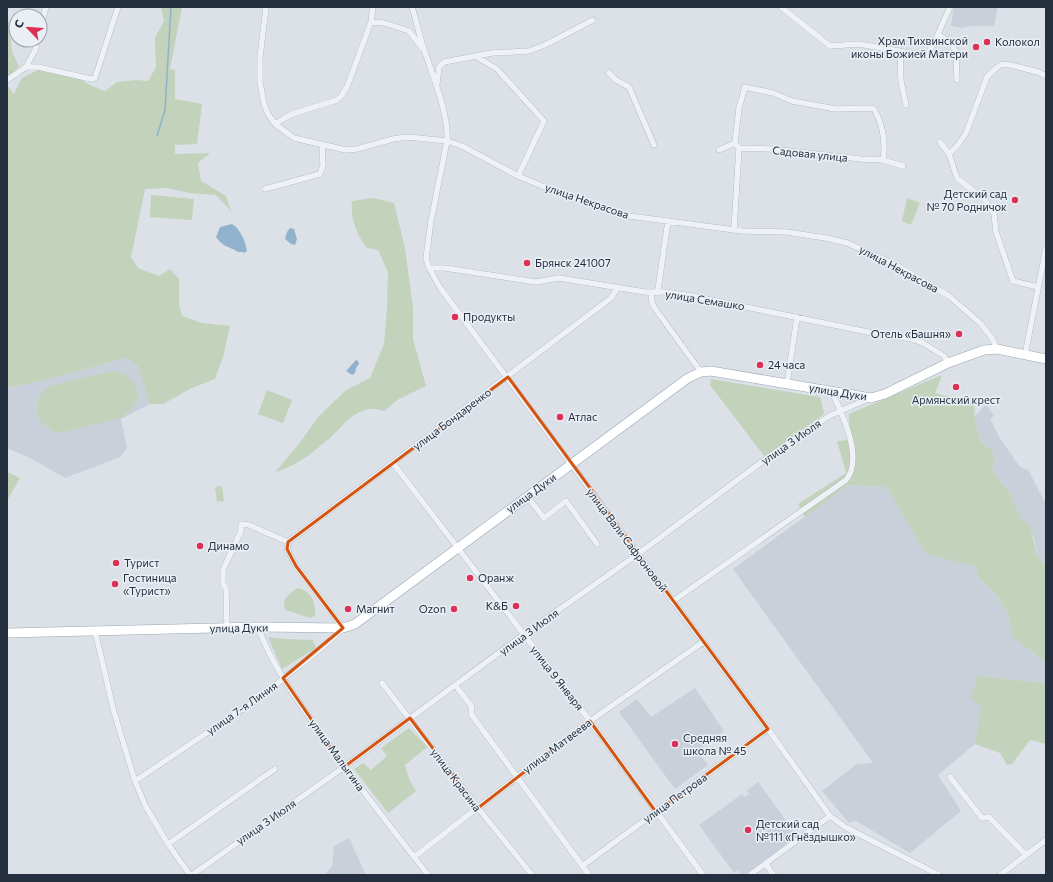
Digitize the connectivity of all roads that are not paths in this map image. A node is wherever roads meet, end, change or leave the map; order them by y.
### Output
1 (118, 7) edge
2 (266, 7) edge
3 (373, 7) edge
4 (412, 7) edge
5 (781, 7) edge
6 (950, 7) edge
7 (593, 20) dead end
8 (371, 22) junction
9 (938, 34) junction
10 (36, 48) edge
11 (425, 52) junction
12 (900, 52) junction
13 (477, 57) junction
14 (26, 67) junction
15 (609, 73) dead end
16 (1046, 76) edge
17 (7, 80) edge
18 (957, 80) dead end
19 (437, 87) junction
20 (906, 105) dead end
21 (276, 124) junction
22 (447, 141) junction
23 (940, 142) dead end
24 (322, 145) junction
25 (654, 145) dead end
26 (737, 146) junction
27 (719, 150) dead end
28 (949, 154) junction
29 (883, 160) junction
30 (903, 166) dead end
31 (518, 176) junction
32 (265, 189) dead end
33 (668, 221) junction
34 (734, 230) junction
35 (1046, 248) edge
36 (430, 268) junction
37 (1038, 287) junction
38 (617, 288) junction
39 (654, 293) junction
40 (797, 317) junction
41 (997, 350) junction
42 (1025, 355) junction
43 (1046, 359) edge
44 (948, 362) junction
45 (701, 372) junction
46 (508, 377) junction
47 (787, 384) junction
48 (832, 392) junction
49 (871, 398) junction
50 (840, 410) junction
51 (393, 463) junction
52 (571, 464) junction
53 (527, 496) junction
54 (288, 542) junction
55 (597, 544) dead end
56 (458, 547) junction
57 (638, 554) junction
58 (673, 601) junction
59 (258, 627) junction
60 (227, 628) junction
61 (343, 628) junction
62 (95, 631) junction
63 (7, 633) edge
64 (523, 635) junction
65 (703, 642) junction
66 (283, 678) junction
67 (382, 683) dead end
68 (456, 686) junction
69 (410, 718) junction
70 (590, 721) junction
71 (768, 729) junction
72 (344, 767) junction
73 (275, 769) dead end
74 (517, 776) junction
75 (950, 777) dead end
76 (135, 780) junction
77 (478, 808) junction
78 (656, 812) junction
79 (830, 816) junction
80 (1046, 840) edge
81 (168, 844) junction
82 (1026, 855) junction
83 (414, 857) junction
84 (766, 863) junction
85 (582, 866) junction
86 (191, 875) edge
87 (428, 875) edge
88 (532, 875) edge
89 (588, 875) edge
90 (703, 875) edge
91 (750, 875) edge
92 (774, 875) edge
93 (939, 875) edge
94 (1000, 875) edge

1 - 14 street
2 - 21 street, улица Некрасова
3 - 8 street
4 - 11 street
5 - 12 street
6 - 9 street
7 - 13 street
8 - 11 street
8 - 21 street
9 - 12 street
9 - 18 street
10 - 14 street
11 - 19 street
12 - 20 street
13 - 19 street
13 - 31 street
14 - 17 street
15 - 25 street
16 - 28 street
19 - 22 street, улица Вали Сафроновой
21 - 24 street, улица Некрасова
22 - 24 street, улица Некрасова
22 - 31 street, улица Некрасова
22 - 36 street, улица Вали Сафроновой
23 - 28 street
24 - 32 street
26 - 27 street, Садовая улица
26 - 29 street, Садовая улица
26 - 29 street
26 - 34 street
28 - 37 street
29 - 30 street, Садовая улица
31 - 33 street, улица Некрасова
33 - 34 street, улица Некрасова
33 - 39 street
34 - 41 street, улица Некрасова
35 - 37 street
36 - 38 street, улица Семашко
36 - 46 street, улица Вали Сафроновой
37 - 42 street
38 - 39 street, улица Семашко
38 - 46 street, улица Бондаренко
39 - 40 street, улица Семашко
39 - 45 street
40 - 44 street, улица Семашко
40 - 47 street
41 - 42 main road, улица Дуки
41 - 44 main road, улица Дуки
42 - 43 main road, улица Дуки
44 - 49 main road, улица Дуки
45 - 47 main road, улица Дуки
45 - 52 main road, улица Дуки
46 - 51 street, улица Бондаренко
46 - 52 street, улица Вали Сафроновой
47 - 48 main road, улица Дуки
48 - 49 main road, улица Дуки
48 - 50 street
49 - 50 street, улица 3 Июля
50 - 57 street, улица 3 Июля
50 - 58 street
51 - 54 street, улица Бондаренко
51 - 56 street, улица 9 Января
52 - 53 main road, улица Дуки
52 - 57 street, улица Вали Сафроновой
53 - 55 street
53 - 56 main road, улица Дуки
54 - 60 street
54 - 61 street
56 - 61 main road, улица Дуки
56 - 64 street, улица 9 Января
57 - 58 street, улица Вали Сафроновой
57 - 64 street, улица 3 Июля
58 - 65 street, улица Вали Сафроновой
59 - 60 main road, улица Дуки
59 - 61 main road, улица Дуки
59 - 66 street, улица Малыгина
60 - 62 main road, улица Дуки
61 - 66 street, улица 7-я Линия
62 - 63 main road, улица Дуки
62 - 76 street
64 - 68 street, улица 3 Июля
64 - 70 street, улица 9 Января
65 - 70 street, улица Матвеева
65 - 71 street, улица Вали Сафроновой
66 - 72 street, улица Малыгина
66 - 76 street, улица 7-я Линия
67 - 69 street, улица Красина
68 - 69 street, улица 3 Июля
68 - 74 street
69 - 72 street, улица 3 Июля
69 - 77 street, улица Красина
70 - 74 street, улица Матвеева
70 - 78 street, улица 9 Января
71 - 78 street, улица Петрова
71 - 79 street, улица Вали Сафроновой
72 - 83 street, улица Малыгина
72 - 86 street, улица 3 Июля
73 - 81 street
74 - 77 street, улица Матвеева
74 - 85 street
75 - 82 street
76 - 81 street
77 - 83 street, улица Матвеева
77 - 88 street, улица Красина
78 - 85 street, улица Петрова
78 - 90 street, улица 9 Января
79 - 84 street
79 - 93 street, улица Вали Сафроновой
80 - 82 street
81 - 86 street
82 - 94 street
83 - 87 street, улица Малыгина
84 - 91 street
84 - 92 street
85 - 89 street

